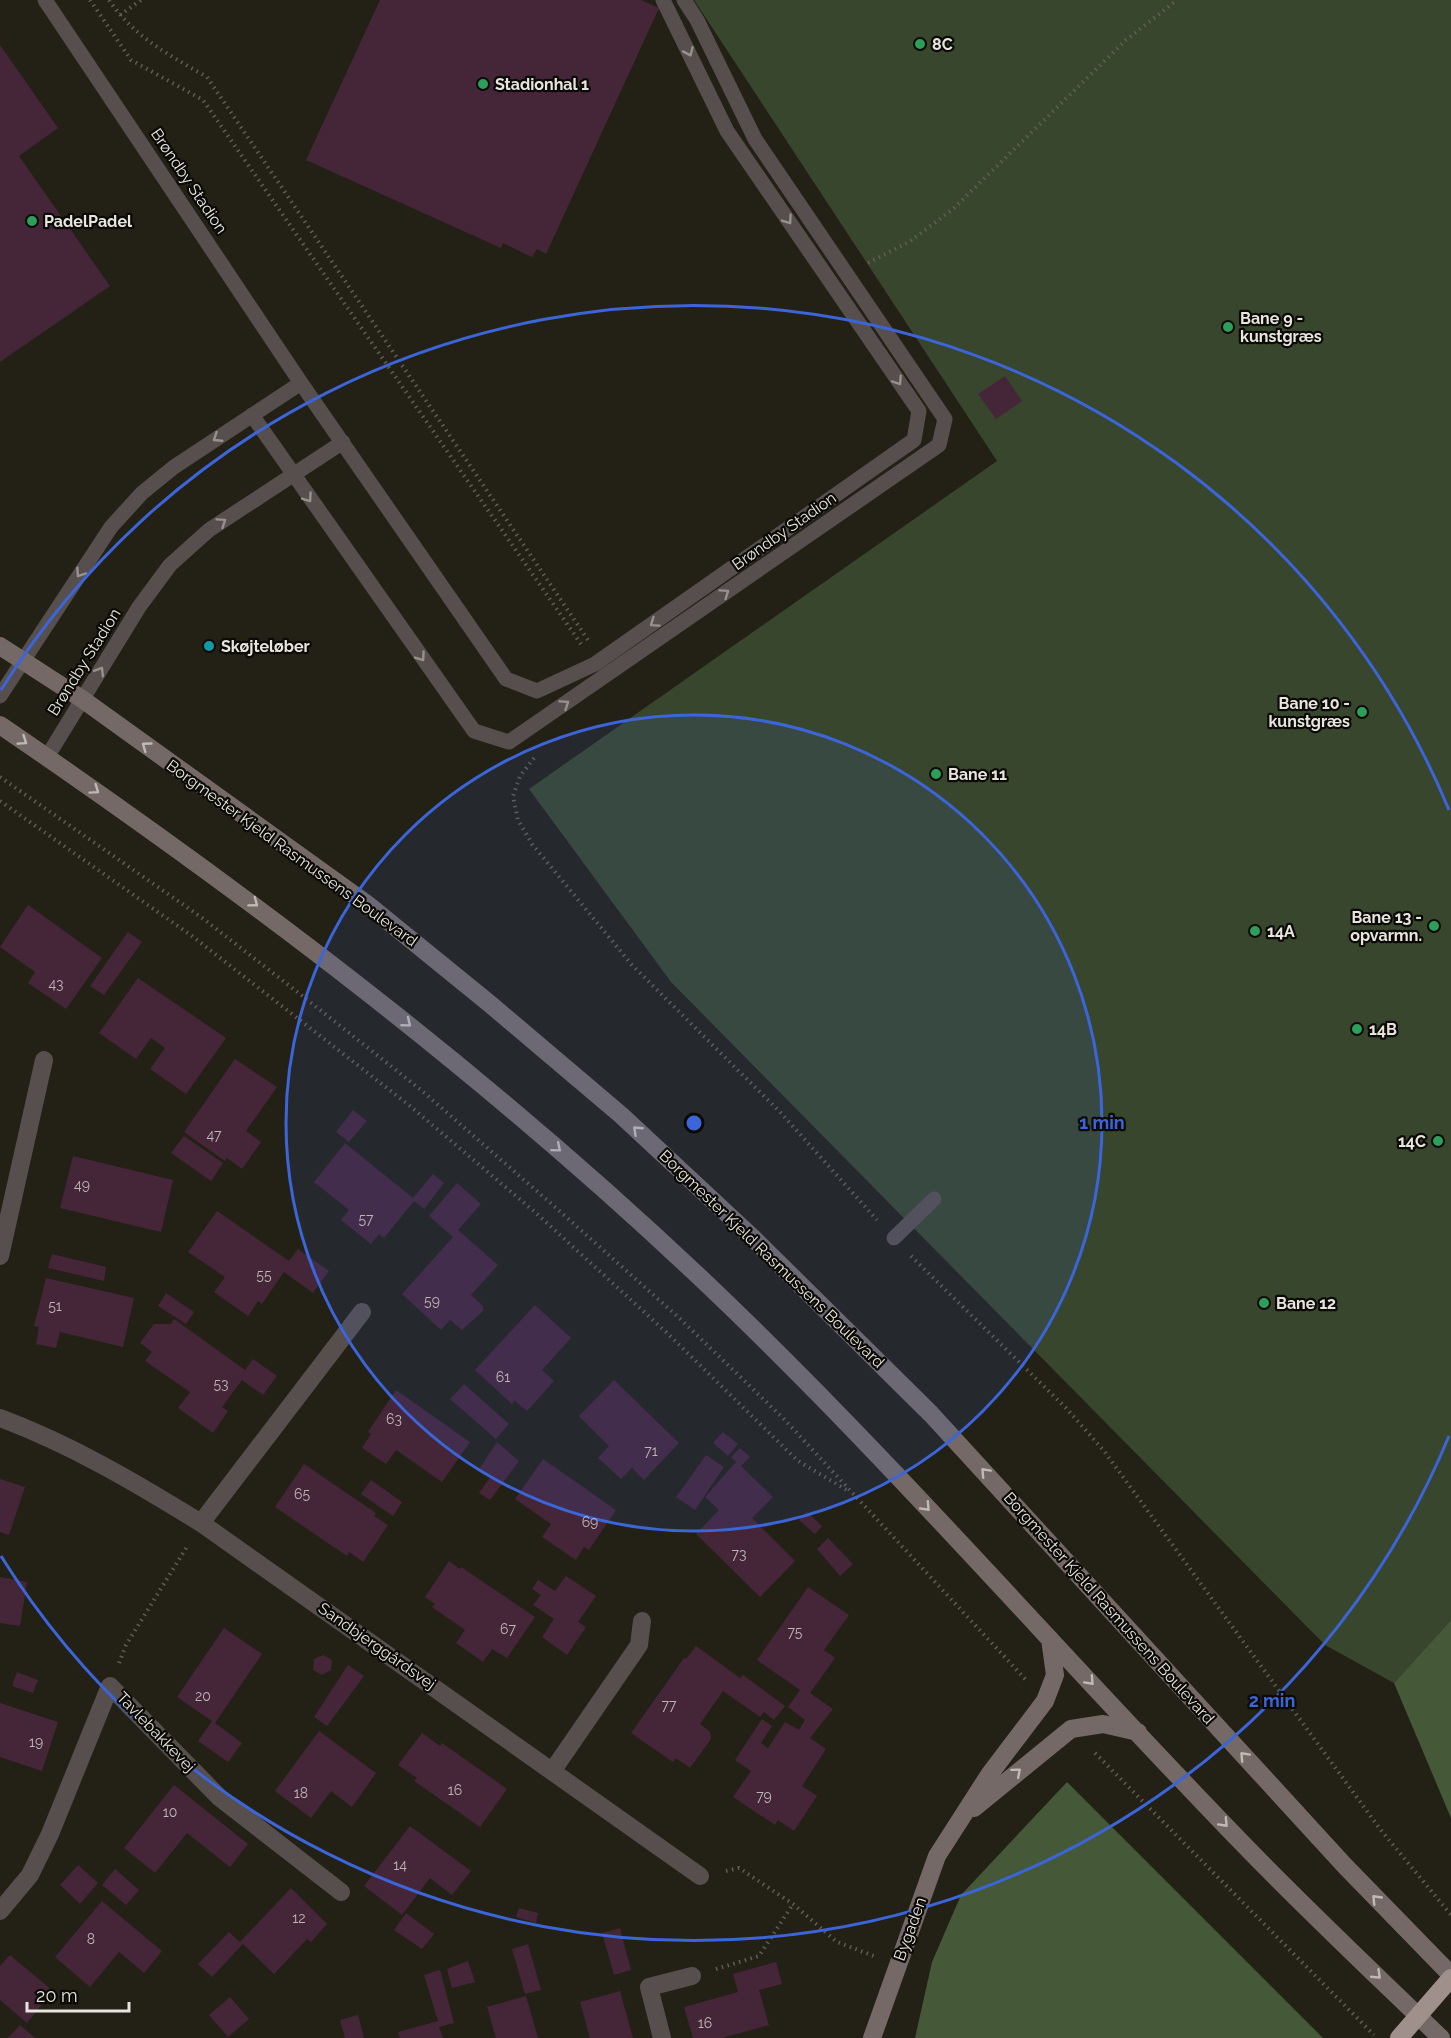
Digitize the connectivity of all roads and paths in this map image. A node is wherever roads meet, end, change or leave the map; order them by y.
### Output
1 (45, 0) edge
2 (90, 0) edge
3 (110, 0) edge
4 (141, 0) edge
5 (663, 0) edge
6 (684, 0) edge
7 (1176, 0) edge
8 (120, 15) junction
9 (849, 273) junction
10 (301, 382) junction
11 (252, 415) junction
12 (343, 442) junction
13 (292, 475) junction
14 (0, 646) edge
15 (22, 660) junction
16 (592, 660) junction
17 (0, 696) edge
18 (82, 699) junction
19 (0, 724) edge
20 (541, 750) dead end
21 (47, 757) junction
22 (0, 777) edge
23 (0, 801) edge
24 (44, 1060) dead end
25 (934, 1199) dead end
26 (894, 1238) junction
27 (0, 1256) edge
28 (362, 1312) dead end
29 (0, 1418) edge
30 (856, 1496) junction
31 (201, 1523) junction
32 (642, 1621) dead end
33 (1050, 1639) junction
34 (110, 1686) junction
35 (1046, 1701) junction
36 (1071, 1729) junction
37 (1138, 1732) junction
38 (553, 1770) junction
39 (956, 1823) junction
40 (700, 1876) joint
41 (341, 1892) dead end
42 (793, 1905) junction
43 (0, 1911) edge
44 (1451, 1915) edge
45 (897, 1965) junction
46 (692, 1976) joint
47 (1451, 1977) edge
48 (662, 2038) edge
49 (872, 2038) edge
50 (1378, 2038) edge
51 (1399, 2038) edge
52 (1441, 2038) edge

1 - 10 lane, Brøndby Stadion
2 - 16 path
3 - 8 path
4 - 8 path
5 -> 16 lane, Brøndby Stadion
6 - 9 lane, Brøndby Stadion
7 - 9 path
8 - 16 path
13 -> 9 lane, Brøndby Stadion
10 - 11 lane
10 - 12 lane, Brøndby Stadion
11 - 13 lane, Brøndby Stadion
11 -> 15 lane
12 - 13 lane, Brøndby Stadion
12 - 16 lane, Brøndby Stadion
18 -> 13 lane, Brøndby Stadion
14 - 15 street, Borgmester Kjeld Rasmussens Boulevard
15 - 17 lane
15 - 18 street, Borgmester Kjeld Rasmussens Boulevard
18 - 21 lane, Brøndby Stadion
47 -> 18 street, Borgmester Kjeld Rasmussens Boulevard
19 -> 21 street
20 - 26 path
21 -> 33 street
22 - 30 path
23 - 30 path
24 - 27 street
25 - 26 lane
26 - 44 path
28 - 31 street
29 - 31 street, Sandbjerggårdsvej
30 - 35 path
31 - 34 path
31 - 38 street, Sandbjerggårdsvej
32 - 38 street
33 - 35 street, Bygaden
33 -> 37 street
34 - 41 street, Tavlebakkevej
34 - 43 street, Tavlebakkevej
35 - 39 street, Bygaden
36 - 37 street
39 -> 36 street, Bygaden
36 - 50 path
37 -> 52 street
38 - 40 street, Sandbjerggårdsvej
39 - 45 street, Bygaden
40 - 42 path
42 - 45 path
42 - 46 path
45 - 49 street, Bygaden
46 - 48 street
47 - 51 highway, bridge

